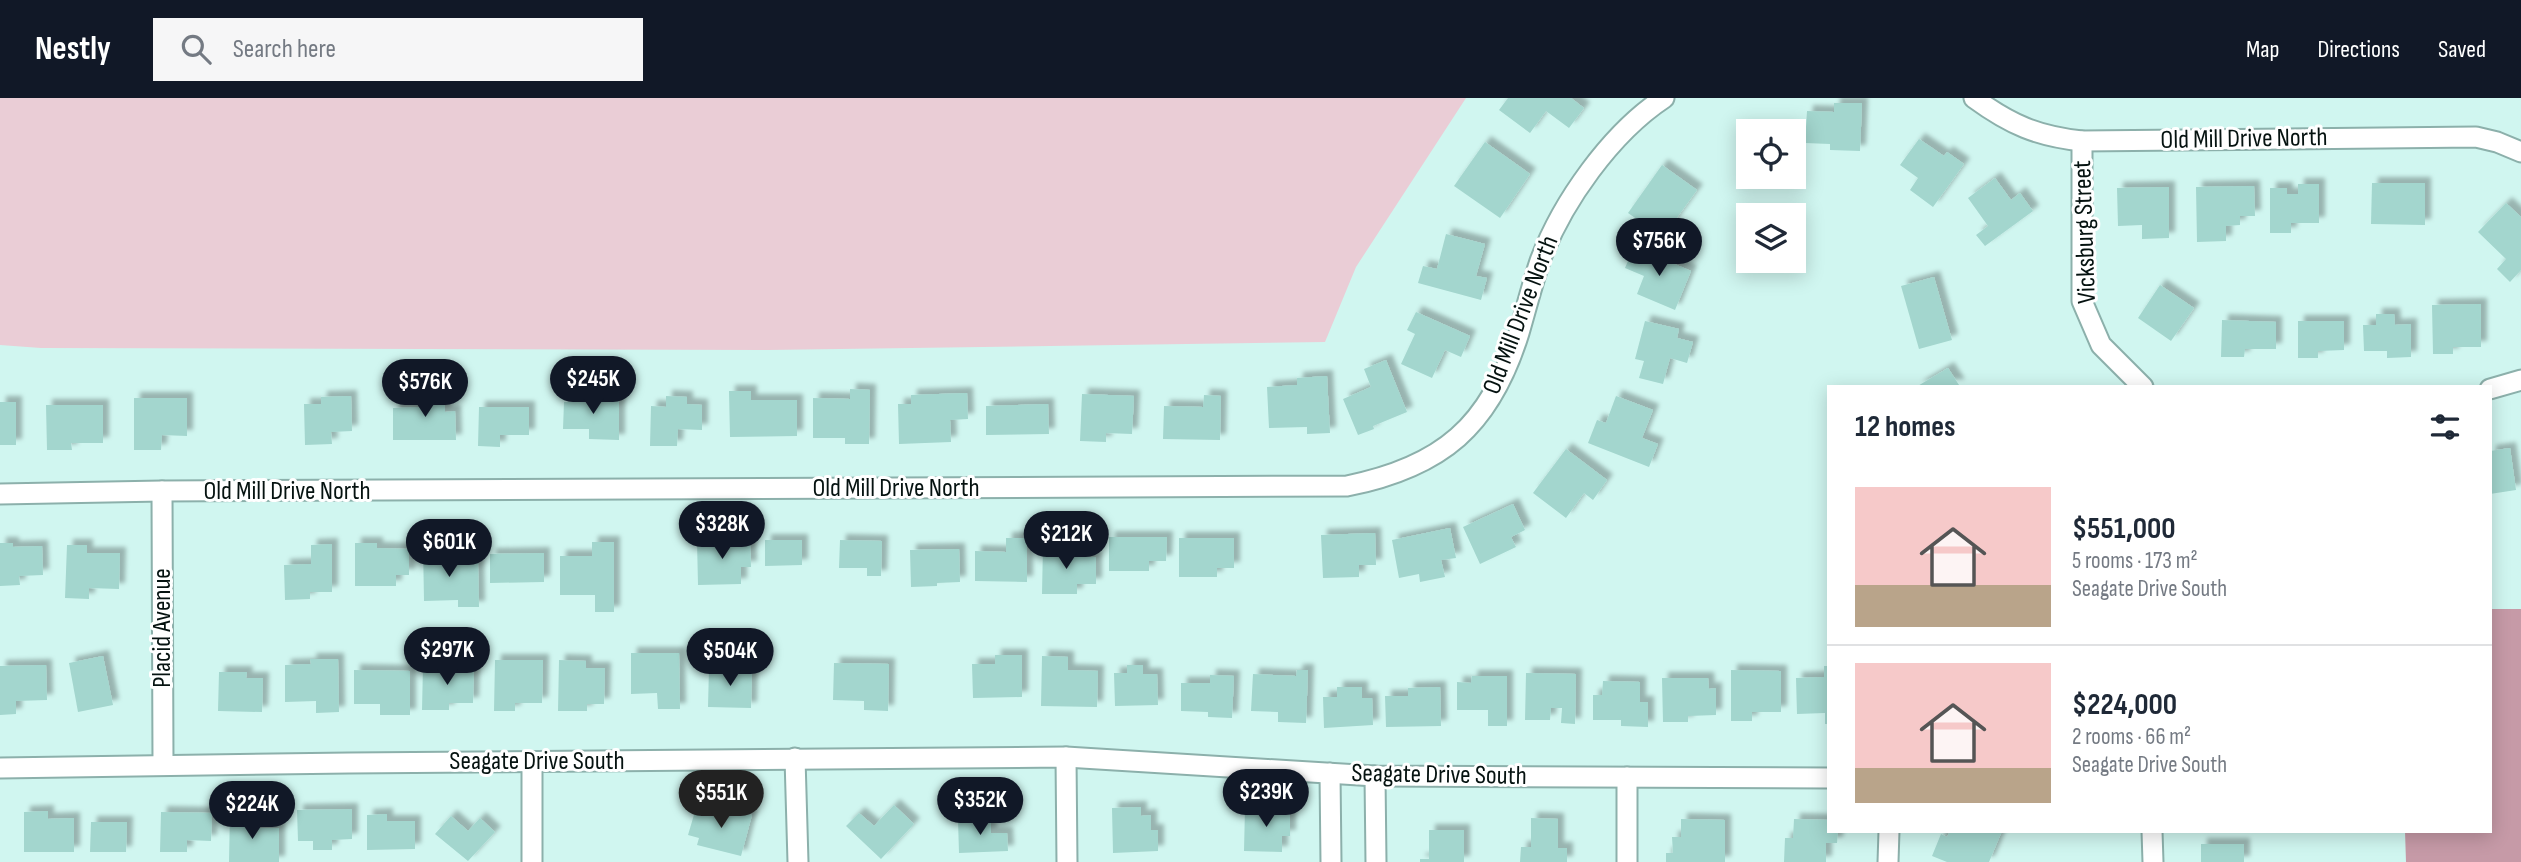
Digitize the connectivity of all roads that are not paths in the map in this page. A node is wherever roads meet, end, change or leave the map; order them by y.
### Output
1 (1664, 98) edge
2 (1974, 98) edge
3 (2082, 141) junction
4 (2521, 152) edge
5 (2521, 380) edge
6 (2141, 385) edge
7 (2492, 388) edge
8 (162, 491) junction
9 (0, 494) edge
10 (1066, 757) junction
11 (795, 758) junction
12 (532, 762) junction
13 (163, 765) junction
14 (0, 768) edge
15 (1330, 772) junction
16 (1376, 776) junction
17 (1627, 777) junction
18 (1827, 778) edge
19 (1889, 833) edge
20 (2152, 833) edge
21 (532, 862) edge
22 (797, 862) edge
23 (1068, 862) edge
24 (1331, 862) edge
25 (1376, 862) edge
26 (1627, 862) edge
27 (1888, 862) edge
28 (2153, 862) edge

1 - 8 street, Old Mill Drive North
2 - 3 street, Old Mill Drive North
3 - 4 street, Old Mill Drive North
3 - 6 street, Vicksburg Street
5 - 7 street
8 - 9 street, Old Mill Drive North
8 - 13 street, Placid Avenue
10 - 11 street, Seagate Drive South
10 - 15 street, Seagate Drive South
10 - 23 street
11 - 12 street, Seagate Drive South
11 - 22 street
12 - 13 street, Seagate Drive South
12 - 21 street
13 - 14 street, Seagate Drive South
15 - 16 street, Seagate Drive South
15 - 24 street
16 - 17 street, Seagate Drive South
16 - 25 street
17 - 18 street, Seagate Drive South
17 - 26 street
19 - 27 street
20 - 28 street

